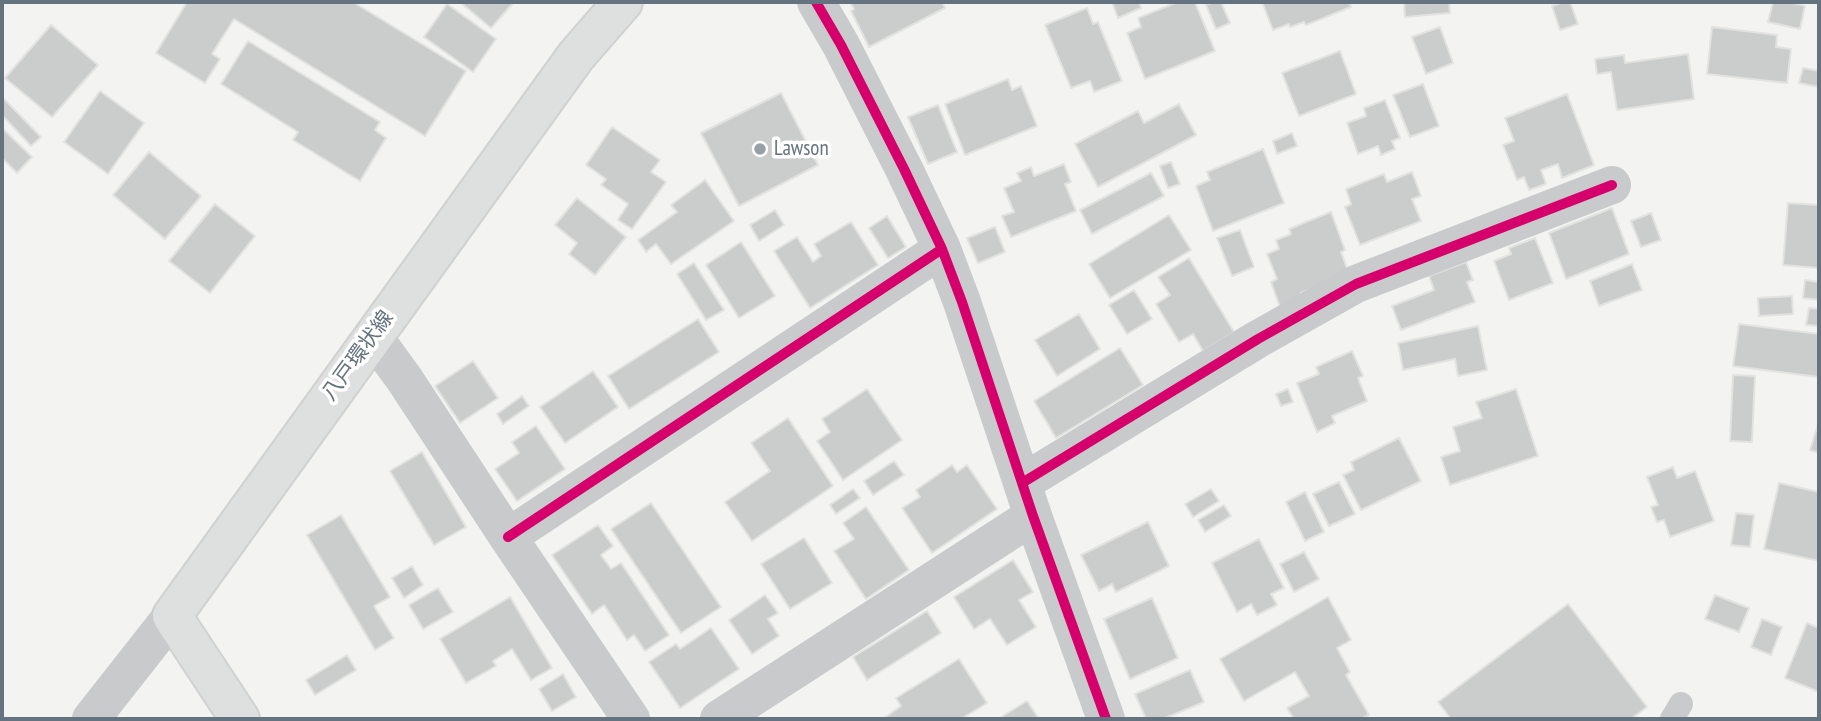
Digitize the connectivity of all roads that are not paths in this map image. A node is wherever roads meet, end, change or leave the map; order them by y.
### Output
1 (623, 2) edge
2 (816, 2) edge
3 (1612, 185) dead end
4 (942, 249) junction
5 (373, 336) junction
6 (1028, 499) junction
7 (508, 537) junction
8 (172, 616) junction
9 (91, 719) edge
10 (240, 719) edge
11 (631, 719) edge
12 (719, 719) edge
13 (1107, 719) edge

1 - 5 main road, 八戸環状線
2 - 4 street
3 - 6 street
4 - 6 street
4 - 7 street
5 - 7 street
5 - 8 main road, 八戸環状線
6 - 12 street
6 - 13 street
7 - 11 street
8 - 9 street
8 - 10 main road

